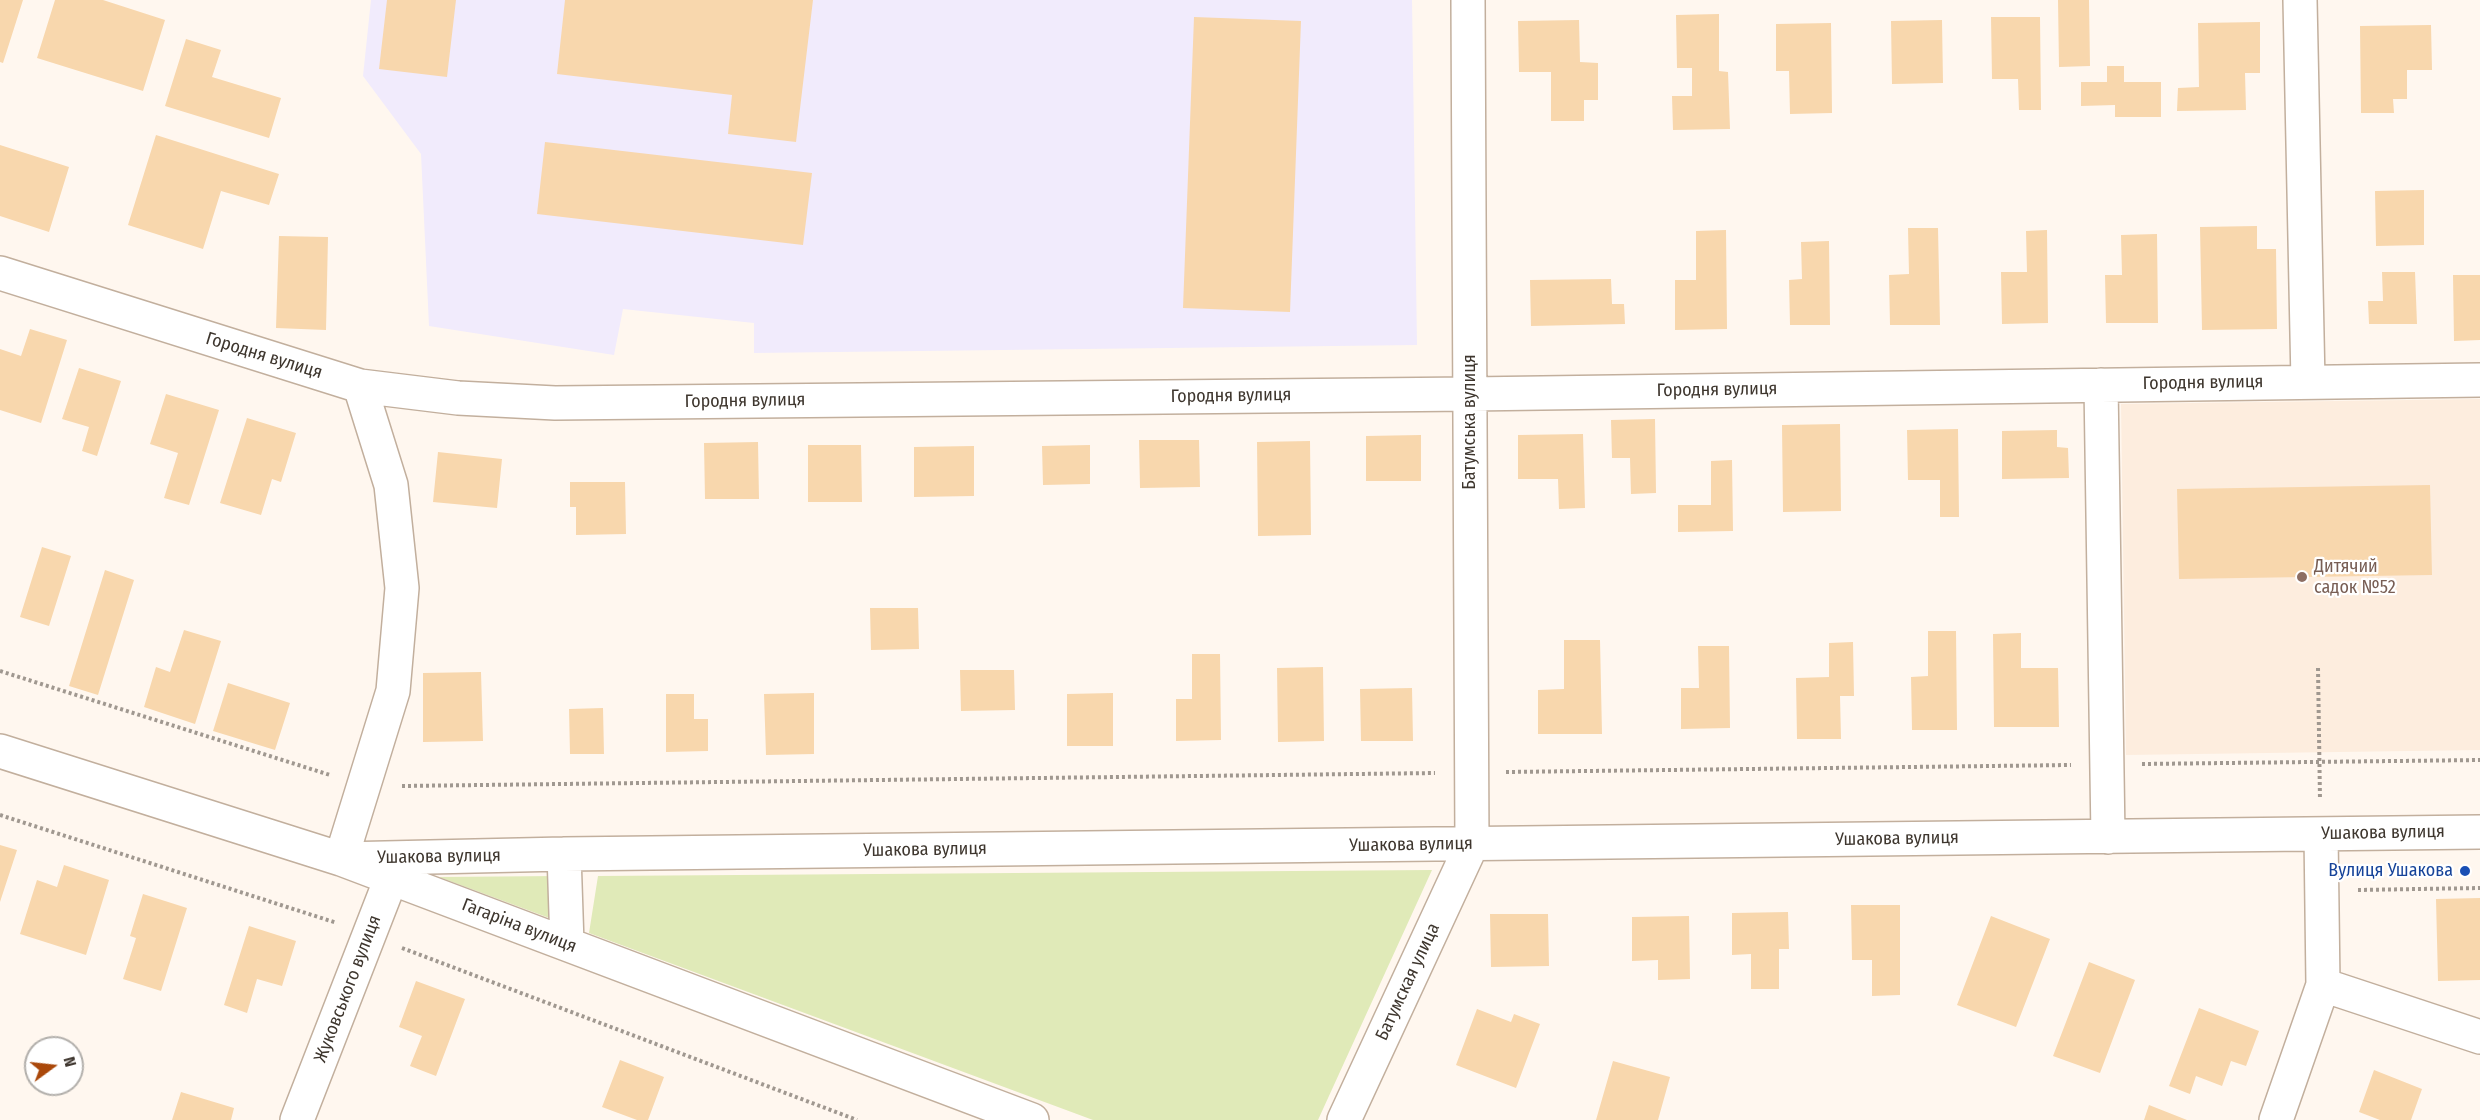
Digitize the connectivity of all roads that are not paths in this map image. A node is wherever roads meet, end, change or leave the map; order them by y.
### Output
1 (1468, 0) edge
2 (2300, 0) edge
3 (0, 273) edge
4 (2480, 380) edge
5 (2308, 382) junction
6 (2101, 384) junction
7 (360, 386) junction
8 (1470, 394) junction
9 (0, 751) edge
10 (2480, 832) edge
11 (2321, 834) junction
12 (2108, 837) junction
13 (1472, 844) junction
14 (564, 854) junction
15 (341, 859) junction
16 (395, 867) junction
17 (567, 944) junction
18 (2323, 985) junction
19 (2480, 1037) edge
20 (297, 1120) edge
21 (1032, 1120) edge
22 (1344, 1120) edge
23 (2276, 1120) edge

1 - 8 street, Батумська вулиця
2 - 5 street
3 - 7 street, Городня вулиця
4 - 5 street, Городня вулиця
5 - 6 street, Городня вулиця
6 - 8 street, Городня вулиця
6 - 12 street
7 - 8 street, Городня вулиця
7 - 15 street
8 - 13 street, Батумська вулиця
9 - 15 street, Гагаріна вулиця
10 - 11 street, Ушакова вулиця
11 - 12 street, Ушакова вулиця
11 - 18 street
12 - 13 street, Ушакова вулиця
13 - 14 street, Ушакова вулиця
13 - 22 street, Батумская улица
14 - 16 street, Ушакова вулиця
14 - 17 street
15 - 16 street, Гагаріна вулиця
16 - 17 street, Гагаріна вулиця
16 - 20 street, Жуковського вулиця
17 - 21 street, Гагаріна вулиця
18 - 19 street
18 - 23 street

